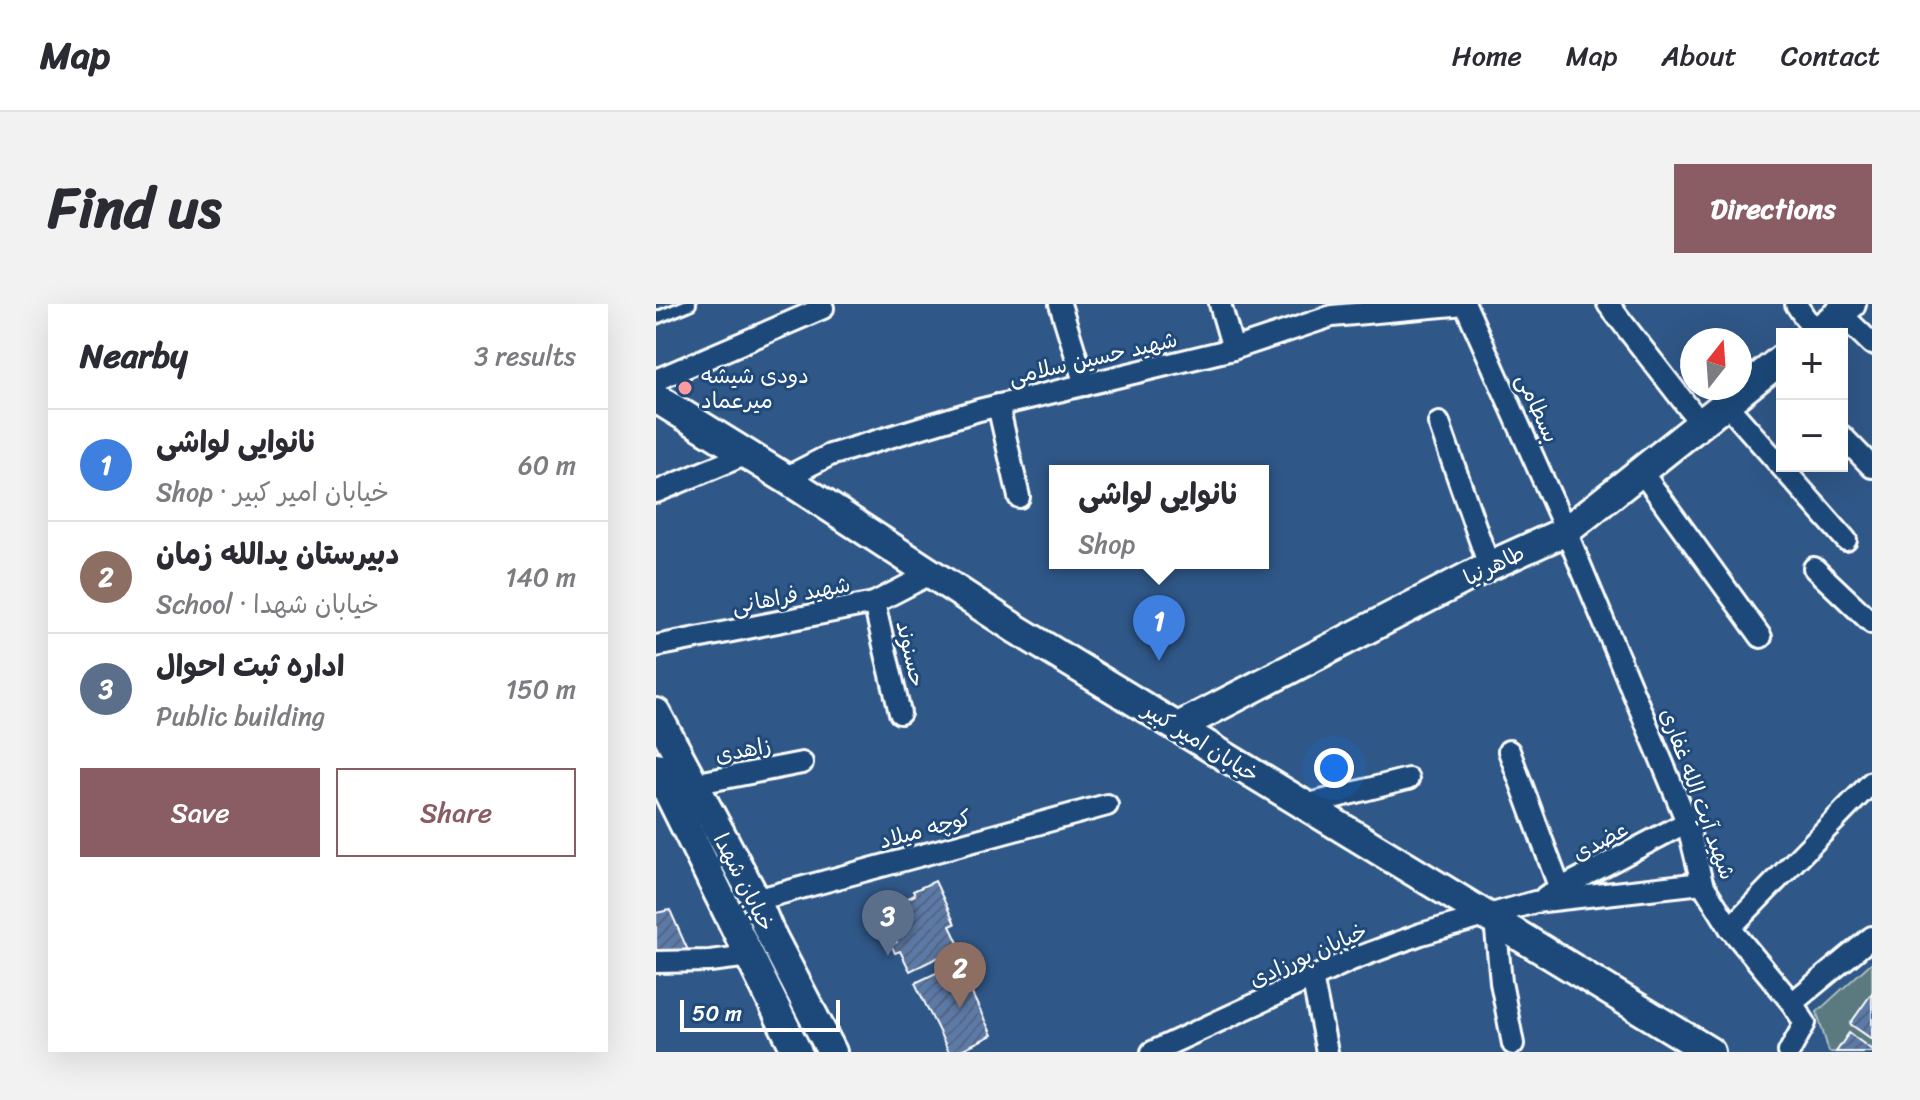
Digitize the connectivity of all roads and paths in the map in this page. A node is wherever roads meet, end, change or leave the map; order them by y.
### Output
1 (690, 304) edge
2 (1060, 304) edge
3 (1220, 304) edge
4 (1465, 304) edge
5 (1608, 304) edge
6 (1796, 304) edge
7 (823, 308) dead end
8 (1846, 308) edge
9 (1330, 310) edge
10 (656, 318) edge
11 (1811, 328) edge
12 (1822, 328) edge
13 (1872, 344) edge
14 (1233, 349) junction
15 (1776, 369) edge
16 (656, 380) edge
17 (1085, 385) junction
18 (656, 398) edge
19 (1726, 404) junction
20 (998, 405) junction
21 (656, 416) edge
22 (697, 422) junction
23 (1439, 423) dead end
24 (1701, 424) junction
25 (1848, 442) edge
26 (747, 454) junction
27 (1872, 467) edge
28 (1641, 471) junction
29 (785, 478) junction
30 (656, 492) edge
31 (1019, 497) dead end
32 (1566, 531) junction
33 (1846, 540) dead end
34 (1489, 566) junction
35 (1814, 568) dead end
36 (930, 574) junction
37 (874, 603) junction
38 (1872, 623) edge
39 (1761, 637) dead end
40 (656, 646) edge
41 (656, 713) edge
42 (900, 713) dead end
43 (1178, 727) junction
44 (1509, 751) dead end
45 (802, 763) dead end
46 (656, 767) edge
47 (1408, 779) dead end
48 (1872, 782) edge
49 (693, 784) junction
50 (1107, 805) dead end
51 (1305, 805) junction
52 (1687, 822) junction
53 (1702, 883) junction
54 (1560, 889) junction
55 (756, 900) junction
56 (1535, 902) junction
57 (1492, 918) junction
58 (1730, 928) junction
59 (1872, 937) edge
60 (750, 956) junction
61 (656, 962) edge
62 (1312, 977) junction
63 (1792, 1003) junction
64 (1513, 1044) dead end
65 (797, 1052) edge
66 (832, 1052) edge
67 (1152, 1052) edge
68 (1327, 1052) edge
69 (1710, 1052) edge
70 (1789, 1052) edge

1 - 10 lane
2 - 17 street
3 - 14 street
4 - 9 street, شهید حسین سلامی
4 - 32 street, بسطامی
5 - 24 street
6 - 11 street
7 - 16 street
8 - 12 main road
8 - 13 street
9 - 14 street, شهید حسین سلامی
14 - 17 street, شهید حسین سلامی
15 - 19 main road, طاهرنیا
17 - 20 street, شهید حسین سلامی
18 - 22 main road, خیابان امیر کبیر
19 - 24 main road, طاهرنیا
19 - 33 street
20 - 29 street, شهید حسین سلامی
20 - 31 street
21 - 22 main road
22 - 26 main road, خیابان امیر کبیر
23 - 34 street
24 - 28 main road, طاهرنیا
25 - 27 street
26 - 29 main road, خیابان امیر کبیر
26 - 30 street
28 - 32 main road, طاهرنیا
28 - 39 street
29 - 36 main road, خیابان امیر کبیر
32 - 34 main road, طاهرنیا
32 - 52 street, شهید آیت الله غفاری
34 - 43 main road, طاهرنیا
35 - 38 street
36 - 37 street, شهید فراهانی
36 - 43 main road, خیابان امیر کبیر
37 - 40 street, شهید فراهانی
37 - 42 street, حسنوند
41 - 49 main road, خیابان شهدا
43 - 51 main road, خیابان امیر کبیر
44 - 54 street
45 - 49 street, زاهدی
46 - 60 main road, خیابان شهدا
47 - 51 street
48 - 58 street
49 - 55 main road, خیابان شهدا
50 - 55 street, کوچه میلاد
51 - 57 main road, خیابان امیر کبیر
52 - 53 street, شهید آیت الله غفاری
52 - 54 street, عضدی
53 - 56 street, عضدی
53 - 58 street, شهید آیت الله غفاری
54 - 56 street, عضدی
55 - 66 main road, خیابان شهدا
56 - 57 street, عضدی
57 - 62 street, خیابان پورزادی
57 - 64 street
57 - 69 main road, خیابان امیر کبیر
58 - 63 street, شهید آیت الله غفاری
59 - 63 street
60 - 61 street
60 - 65 main road, خیابان شهدا
62 - 67 street, خیابان پورزادی
62 - 68 street
63 - 70 street

